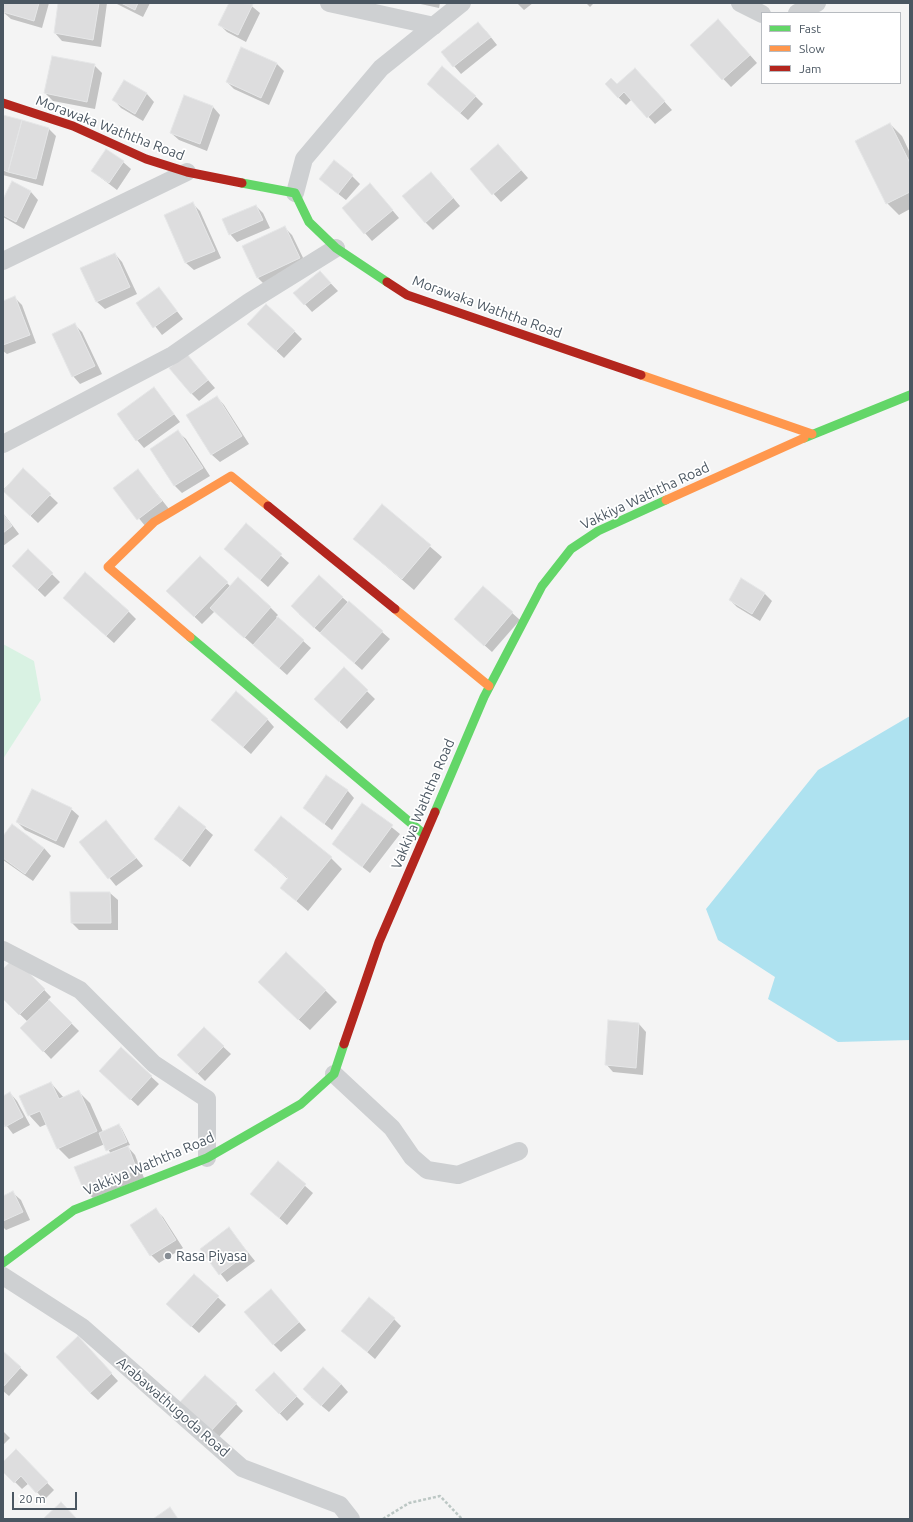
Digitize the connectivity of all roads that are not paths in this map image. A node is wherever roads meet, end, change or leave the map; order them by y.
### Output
1 (329, 3) edge
2 (462, 3) edge
3 (740, 3) edge
4 (817, 3) edge
5 (800, 12) edge
6 (761, 14) edge
7 (434, 26) junction
8 (3, 103) edge
9 (187, 172) junction
10 (295, 193) junction
11 (336, 248) junction
12 (3, 261) edge
13 (910, 395) edge
14 (812, 434) junction
15 (3, 444) edge
16 (489, 686) junction
17 (425, 835) junction
18 (3, 950) edge
19 (334, 1074) junction
20 (519, 1151) dead end
21 (207, 1158) junction
22 (3, 1263) edge
23 (3, 1276) edge
24 (351, 1519) edge

1 - 7 street
2 - 7 street
3 - 6 street
4 - 5 street
7 - 10 street
8 - 9 street, Morawaka Waththa Road
9 - 10 street, Morawaka Waththa Road
9 - 12 street
10 - 11 street, Morawaka Waththa Road
11 - 14 street, Morawaka Waththa Road
11 - 15 street
13 - 14 street, Vakkiya Waththa Road
14 - 16 street, Vakkiya Waththa Road
16 - 17 street, Vakkiya Waththa Road
16 - 17 street
17 - 19 street, Vakkiya Waththa Road
18 - 21 street
19 - 20 street
19 - 21 street, Vakkiya Waththa Road
21 - 22 street, Vakkiya Waththa Road
23 - 24 street, Arabawathugoda Road

